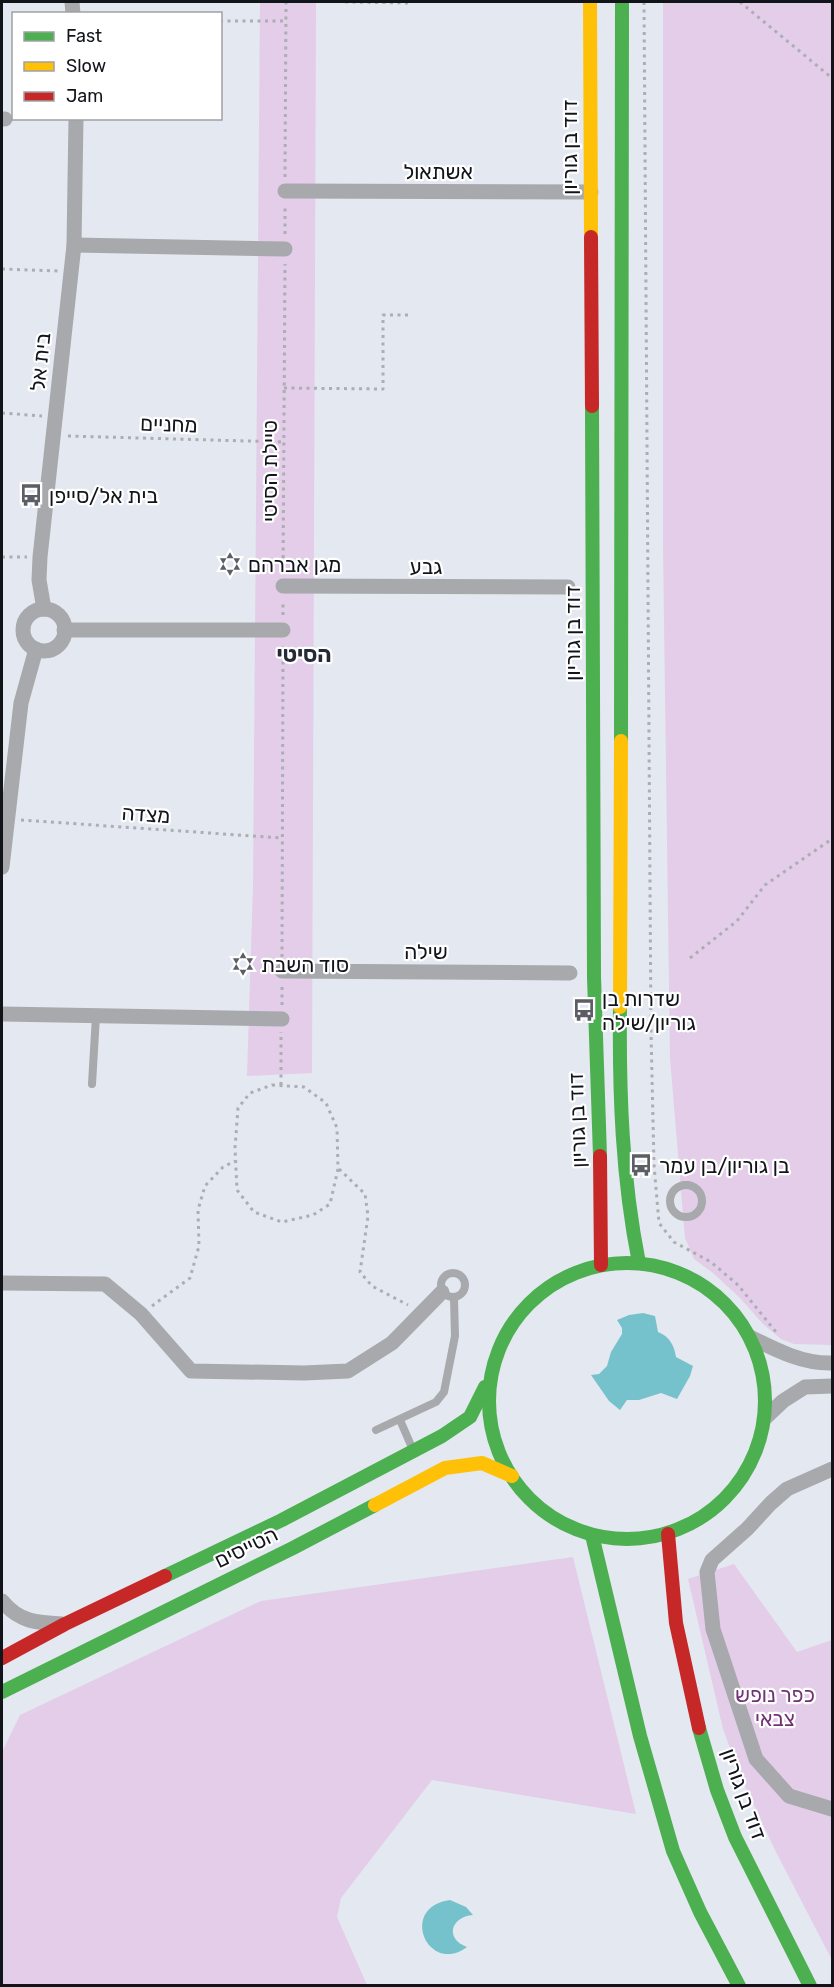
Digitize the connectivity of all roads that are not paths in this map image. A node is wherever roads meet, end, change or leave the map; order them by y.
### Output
1 (590, 2) edge
2 (622, 2) edge
3 (76, 120) edge
4 (285, 191) road end
5 (591, 192) junction
6 (74, 245) junction
7 (285, 249) road end
8 (283, 586) road end
9 (568, 587) dead end
10 (44, 609) junction
11 (64, 630) junction
12 (283, 630) road end
13 (36, 649) junction
14 (2, 867) edge
15 (282, 971) road end
16 (570, 974) dead end
17 (2, 1014) edge
18 (96, 1016) junction
19 (282, 1020) road end
20 (92, 1084) dead end
21 (672, 1208) joint
22 (639, 1263) junction
23 (601, 1265) junction
24 (2, 1283) edge
25 (448, 1295) joint
26 (750, 1337) junction
27 (832, 1363) edge
28 (488, 1381) junction
29 (832, 1386) edge
30 (765, 1418) junction
31 (400, 1420) junction
32 (376, 1430) dead end
33 (414, 1451) junction
34 (832, 1469) edge
35 (512, 1476) junction
36 (668, 1534) junction
37 (592, 1535) junction
38 (2, 1601) edge
39 (65, 1624) junction
40 (2, 1658) edge
41 (2, 1692) edge
42 (832, 1809) edge
43 (739, 1986) edge
44 (810, 1986) edge

1 - 5 main road, דוד בן גוריון
2 - 22 main road, דוד בן גוריון
3 - 6 street, בית אל
4 - 5 street, אשתאול
5 - 23 main road, דוד בן גוריון
6 - 7 street
6 - 10 street, בית אל
8 - 9 street, גבע
10 - 11 street
10 - 13 street
11 - 12 street
11 - 13 street
13 - 14 street
15 - 16 street, שילה
17 - 18 street
18 - 19 street
18 - 20 lane
21 - 21 lane
22 - 23 main road
22 - 26 main road
23 - 28 main road
24 - 25 street
25 - 31 lane
26 - 27 street
26 - 30 main road
28 - 33 main road, הטייסים
28 - 35 main road
29 - 30 street
30 - 36 main road
31 - 32 lane
31 - 33 lane
33 - 39 main road, הטייסים
34 - 42 street
35 - 37 main road
35 - 41 main road, הטייסים
36 - 37 main road
36 - 44 main road, דוד בן גוריון
37 - 43 main road
38 - 39 street
39 - 40 main road, הטייסים

